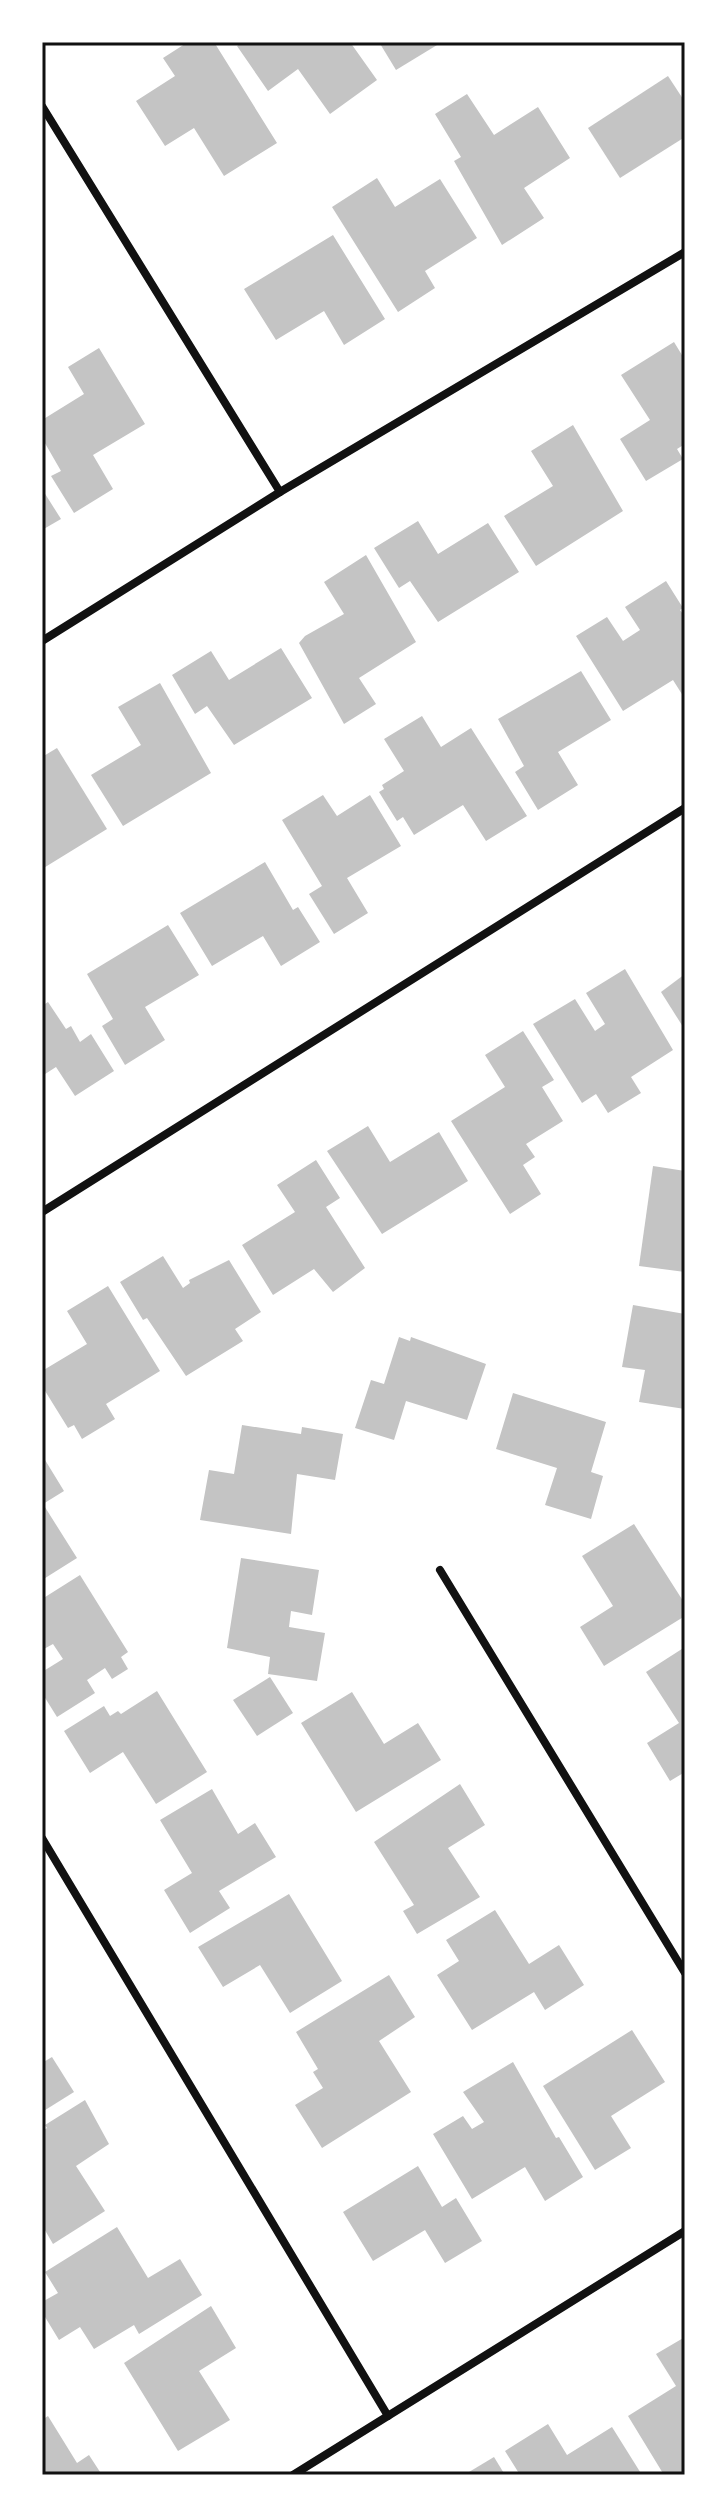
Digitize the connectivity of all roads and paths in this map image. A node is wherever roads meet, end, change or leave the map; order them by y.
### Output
1 (42, 106) edge
2 (685, 252) edge
3 (280, 492) junction
4 (42, 641) edge
5 (685, 808) edge
6 (42, 1212) edge
7 (440, 1570) dead end
8 (42, 1838) edge
9 (685, 1973) edge
10 (685, 2231) edge
11 (388, 2416) junction
12 (293, 2475) edge

1 - 3 street
2 - 3 street
3 - 4 street
5 - 6 street
7 - 9 street
8 - 11 street
10 - 11 street
11 - 12 street

